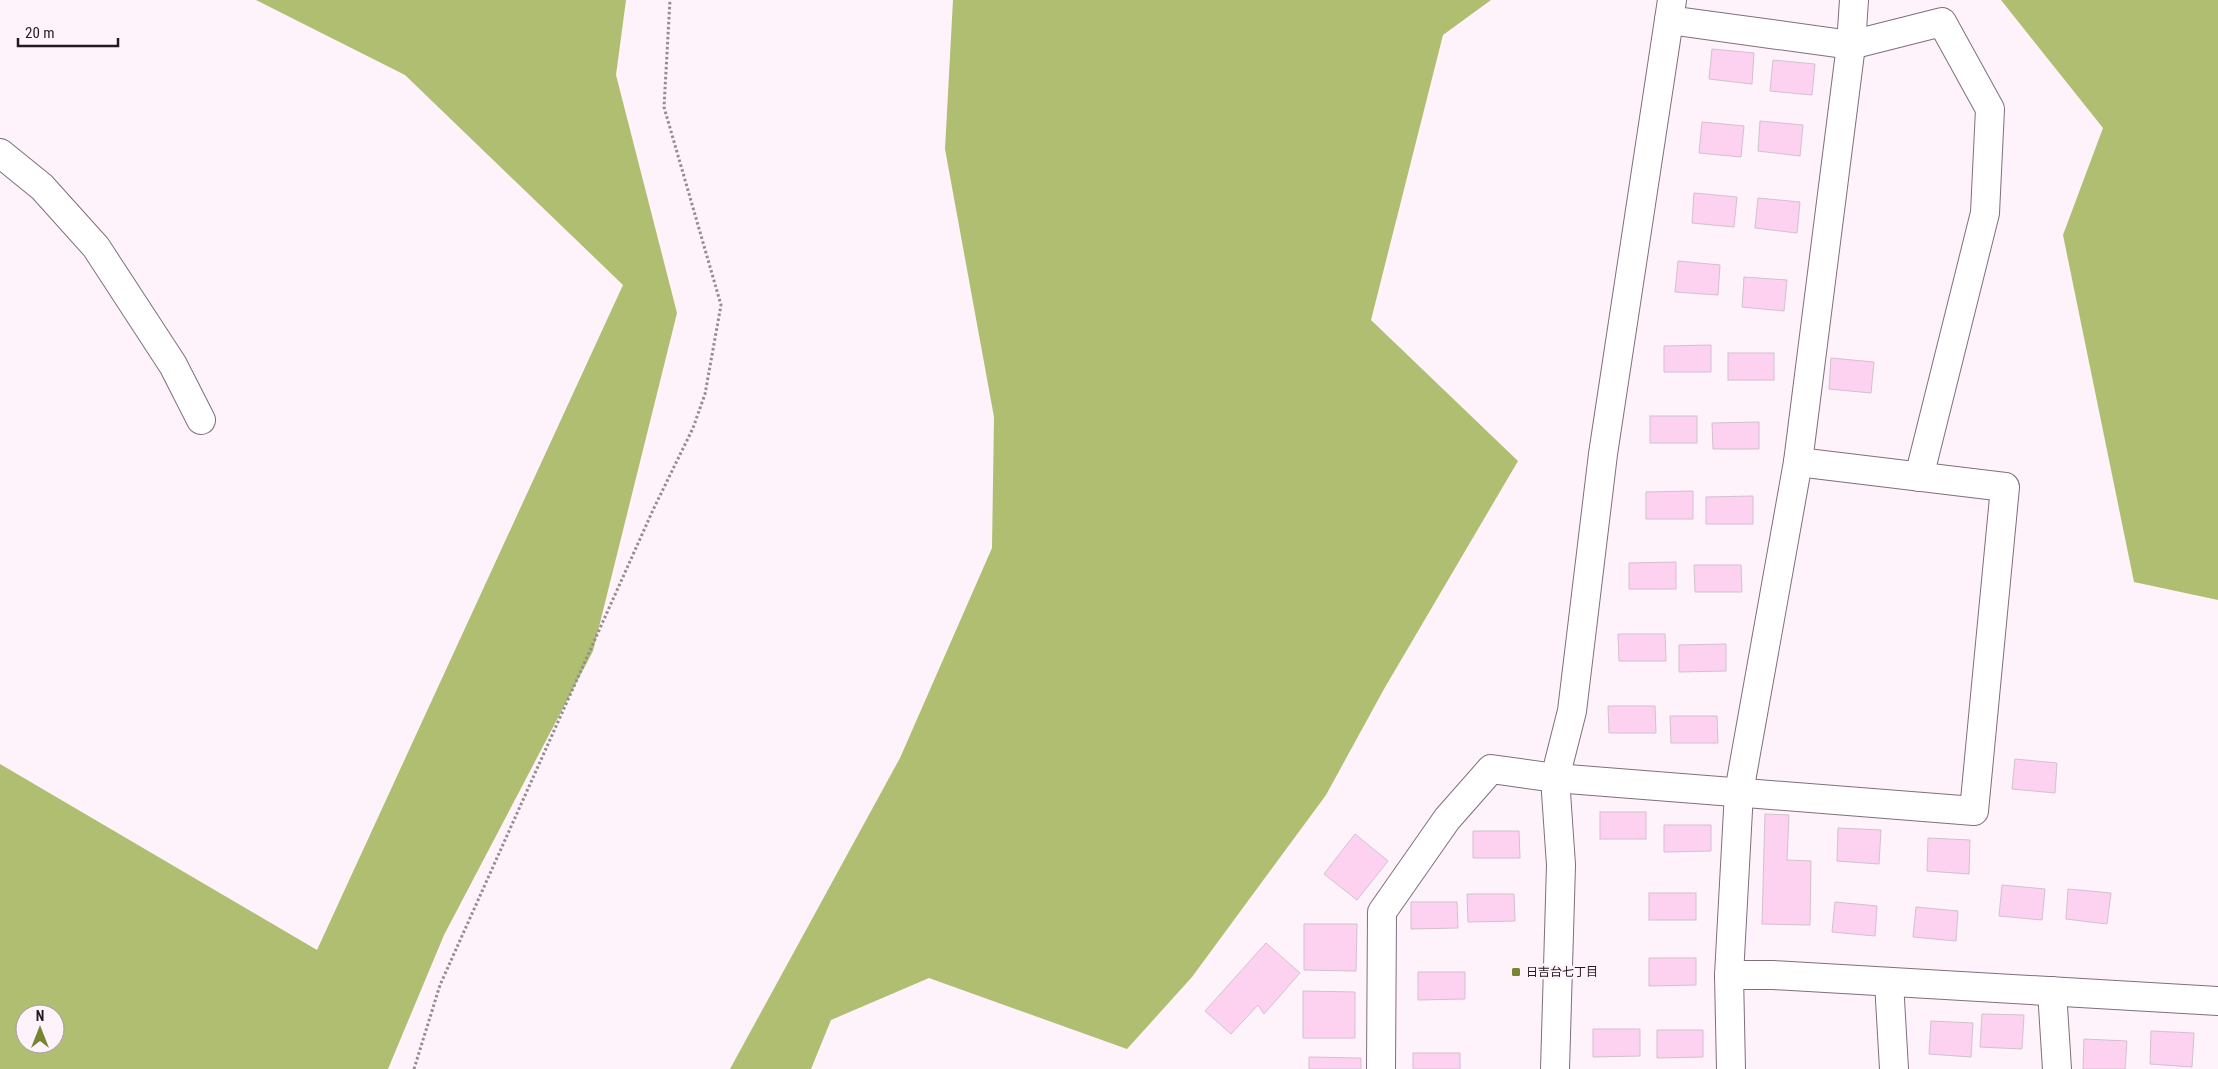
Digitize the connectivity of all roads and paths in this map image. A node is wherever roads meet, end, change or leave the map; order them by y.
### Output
1 (670, 0) edge
2 (1854, 0) edge
3 (1670, 10) edge
4 (1852, 45) junction
5 (0, 153) edge
6 (201, 420) dead end
7 (1798, 462) junction
8 (1919, 477) junction
9 (1555, 778) junction
10 (1739, 792) junction
11 (1729, 975) junction
12 (1889, 982) junction
13 (2052, 991) junction
14 (2218, 1001) edge
15 (414, 1069) edge
16 (1381, 1069) edge
17 (1555, 1069) edge
18 (1731, 1069) edge
19 (1894, 1069) edge
20 (2056, 1069) edge

1 - 15 path
2 - 4 street
3 - 4 street
3 - 9 street
4 - 7 street
4 - 8 street
5 - 6 street
7 - 8 street
7 - 10 street
8 - 10 street
9 - 10 street
9 - 16 street
9 - 17 street
10 - 11 street
11 - 12 street
11 - 18 street
12 - 13 street
12 - 19 street
13 - 14 street
13 - 20 street

